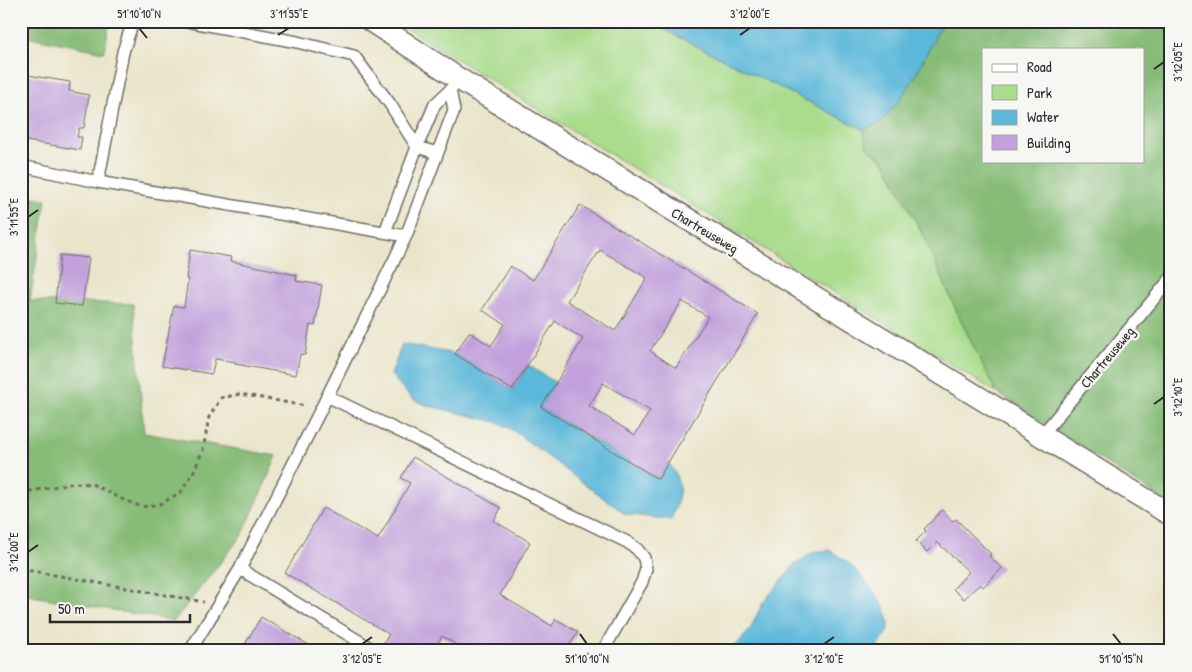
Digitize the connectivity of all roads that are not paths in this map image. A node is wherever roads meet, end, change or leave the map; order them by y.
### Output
1 (132, 21) edge
2 (187, 21) edge
3 (371, 21) edge
4 (454, 84) junction
5 (417, 146) junction
6 (437, 153) junction
7 (21, 166) edge
8 (98, 182) junction
9 (386, 232) junction
10 (406, 236) junction
11 (1171, 278) edge
12 (327, 396) junction
13 (1042, 435) junction
14 (1171, 515) edge
15 (240, 569) junction
16 (190, 651) edge
17 (369, 651) edge
18 (603, 651) edge

1 - 8 lane
2 - 5 lane
3 - 4 street, Chartreuseweg
4 - 5 lane
4 - 6 lane
4 - 13 street, Chartreuseweg
5 - 6 lane
5 - 9 lane
6 - 10 lane
7 - 8 lane
8 - 9 lane
9 - 10 lane
10 - 12 lane
11 - 13 lane, Chartreuseweg
12 - 15 lane
12 - 18 lane
13 - 14 street, Chartreuseweg
15 - 16 lane
15 - 17 lane

